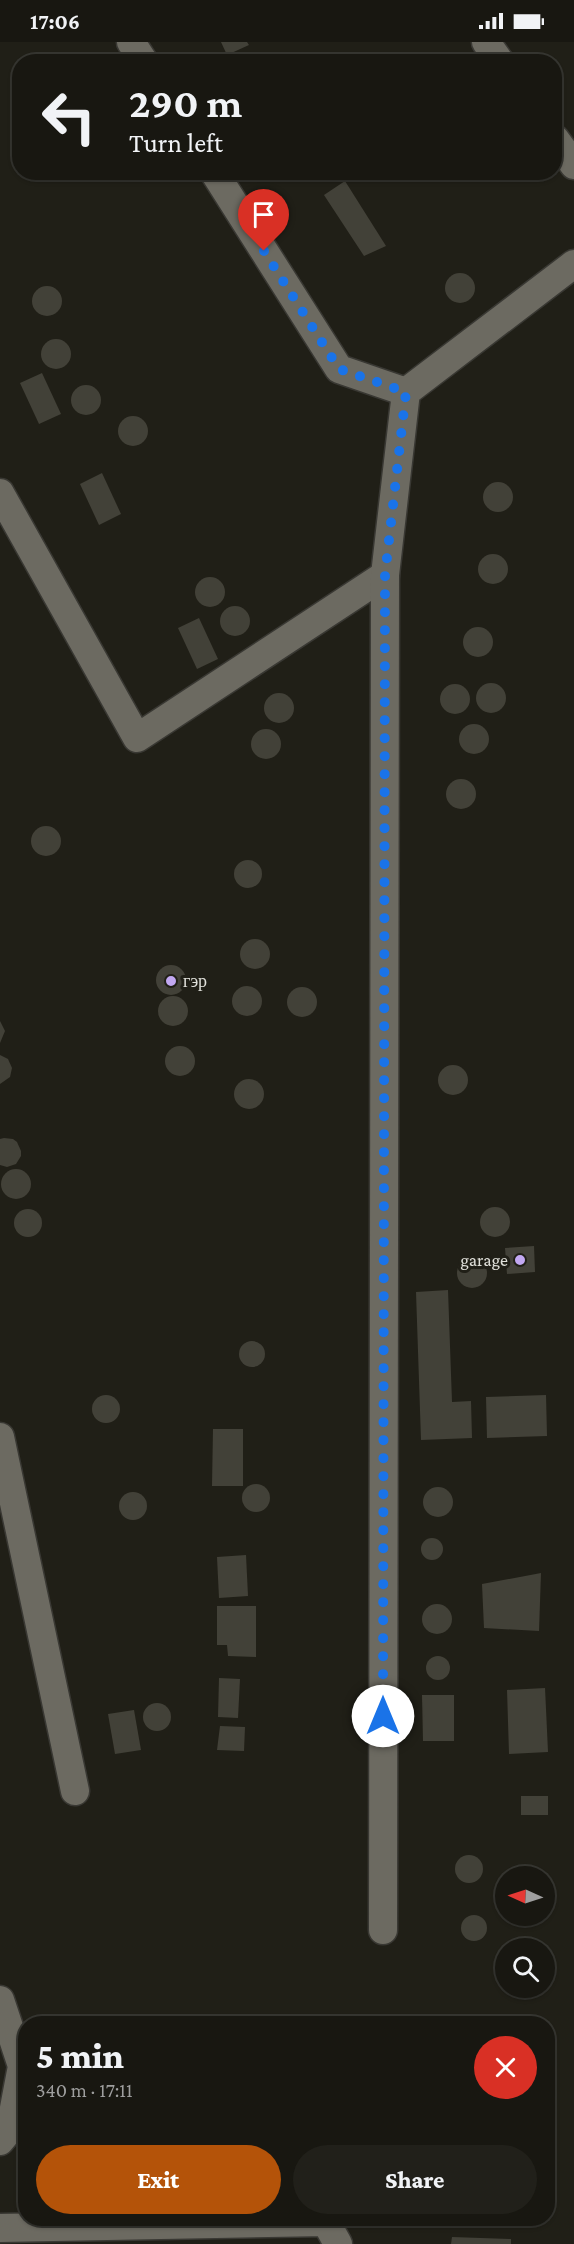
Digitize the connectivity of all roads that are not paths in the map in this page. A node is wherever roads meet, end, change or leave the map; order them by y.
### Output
1 (562, 149) edge
2 (574, 165) edge
3 (219, 180) edge
4 (574, 264) edge
5 (406, 392) junction
6 (0, 493) edge
7 (385, 575) junction
8 (0, 1437) edge
9 (75, 1791) dead end
10 (383, 1930) dead end
11 (0, 2000) edge
12 (18, 2054) edge
13 (18, 2087) edge
14 (0, 2141) edge
15 (109, 2226) edge
16 (328, 2226) edge
17 (0, 2228) edge
18 (338, 2244) edge

1 - 2 street
3 - 5 street
4 - 5 street
5 - 7 street
6 - 7 street
7 - 10 street
8 - 9 street
11 - 12 street
13 - 14 street
15 - 17 street
16 - 18 street

